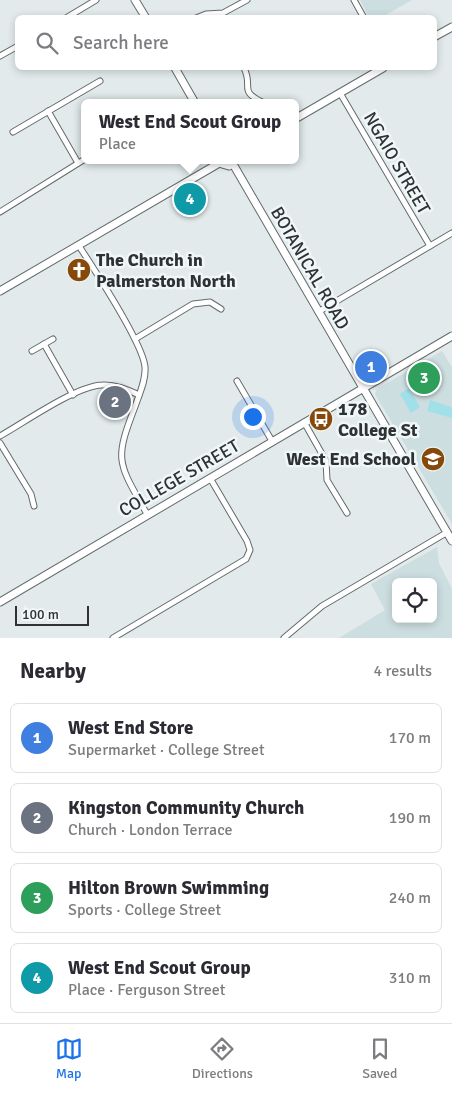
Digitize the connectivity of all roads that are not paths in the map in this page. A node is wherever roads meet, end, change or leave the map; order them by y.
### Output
1 (96, 0) edge
2 (135, 0) edge
3 (247, 0) edge
4 (354, 0) edge
5 (71, 15) edge
6 (144, 15) edge
7 (204, 15) edge
8 (362, 15) edge
9 (452, 27) edge
10 (437, 36) edge
11 (15, 48) edge
12 (0, 56) edge
13 (176, 70) edge
14 (244, 70) edge
15 (380, 70) edge
16 (100, 81) dead end
17 (340, 93) junction
18 (193, 99) edge
19 (258, 99) edge
20 (48, 111) junction
21 (299, 117) edge
22 (13, 132) dead end
23 (81, 161) edge
24 (78, 163) junction
25 (216, 164) edge
26 (236, 164) edge
27 (0, 212) edge
28 (452, 233) edge
29 (79, 246) junction
30 (430, 246) junction
31 (0, 291) edge
32 (221, 309) dead end
33 (318, 312) junction
34 (452, 336) edge
35 (53, 339) dead end
36 (135, 339) junction
37 (44, 344) junction
38 (32, 351) dead end
39 (237, 381) dead end
40 (363, 388) junction
41 (73, 394) junction
42 (139, 395) junction
43 (304, 422) junction
44 (0, 436) edge
45 (272, 441) junction
46 (0, 443) edge
47 (210, 478) junction
48 (34, 506) dead end
49 (347, 513) dead end
50 (147, 514) junction
51 (446, 533) junction
52 (452, 541) edge
53 (0, 602) edge
54 (113, 638) edge
55 (284, 638) edge

1 - 5 street
2 - 6 main road
3 - 7 street
4 - 8 street
9 - 10 main road
11 - 12 street
13 - 18 main road
14 - 19 street
15 - 17 main road
16 - 20 street
17 - 21 main road
17 - 30 street, NGAIO STREET
20 - 22 street
20 - 24 street
23 - 24 street
24 - 27 street
25 - 29 main road
26 - 33 main road, BOTANICAL ROAD
28 - 30 street
29 - 31 main road
29 - 36 street
30 - 33 street
32 - 36 street
33 - 40 main road, BOTANICAL ROAD
34 - 40 main road, COLLEGE STREET
35 - 37 street
36 - 42 street
37 - 38 street
37 - 41 street
39 - 45 street
40 - 43 main road, COLLEGE STREET
40 - 51 main road, BOTANICAL ROAD
41 - 42 street
41 - 44 street
42 - 50 street
43 - 45 main road, COLLEGE STREET
43 - 49 street
45 - 47 main road, COLLEGE STREET
46 - 48 street
47 - 50 main road, COLLEGE STREET
47 - 54 street
50 - 53 main road, COLLEGE STREET
51 - 52 main road, BOTANICAL ROAD
51 - 55 street

